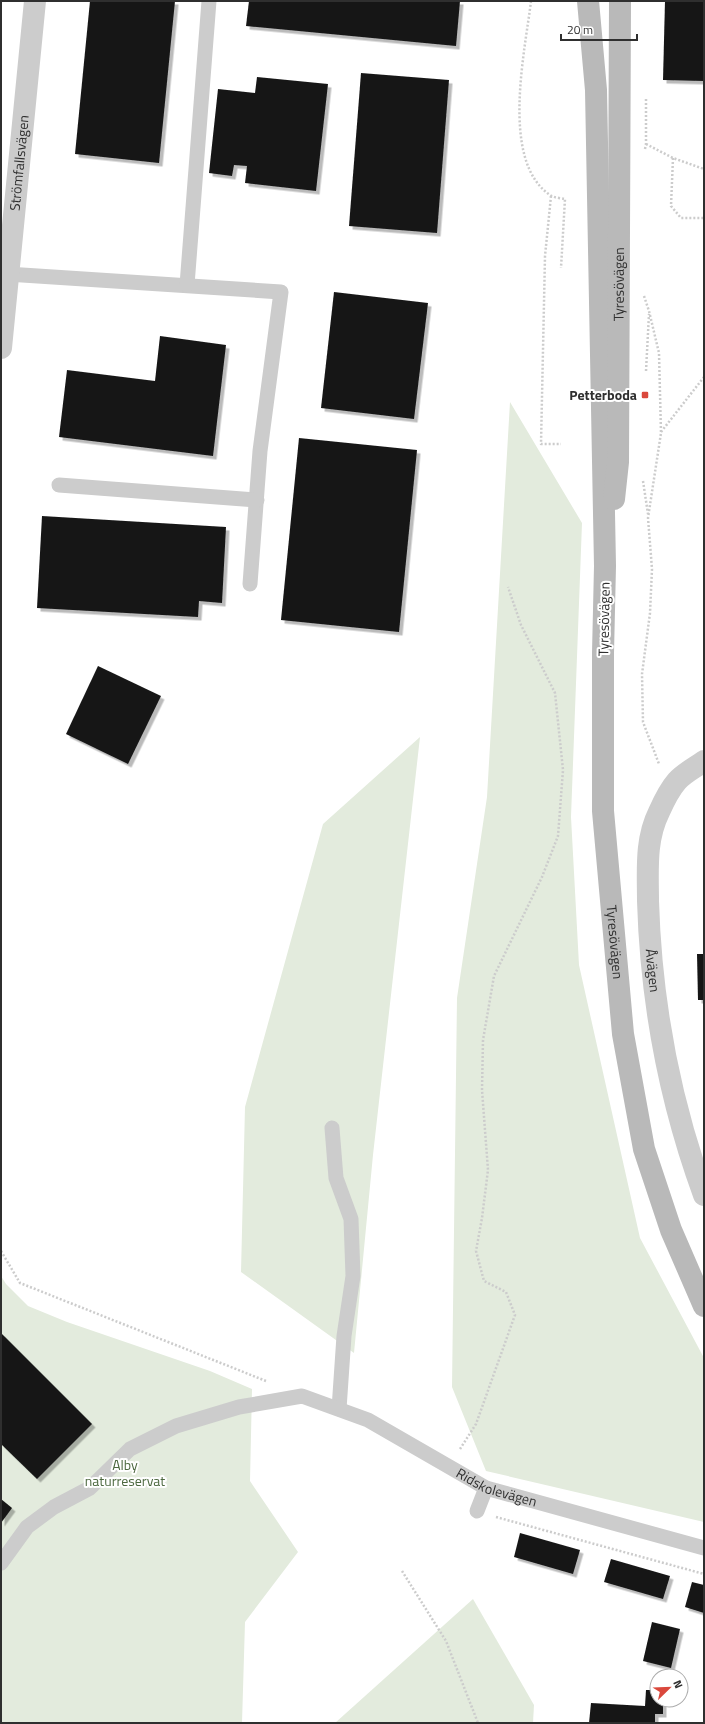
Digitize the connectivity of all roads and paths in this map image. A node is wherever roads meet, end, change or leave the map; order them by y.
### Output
1 (35, 1) edge
2 (209, 1) edge
3 (531, 1) edge
4 (588, 1) edge
5 (620, 1) edge
6 (646, 97) dead end
7 (646, 144) junction
8 (644, 152) dead end
9 (674, 158) junction
10 (704, 169) edge
11 (551, 196) junction
12 (704, 218) edge
13 (561, 268) dead end
14 (8, 274) junction
15 (187, 285) junction
16 (641, 290) dead end
17 (649, 311) junction
18 (1, 348) edge
19 (646, 371) dead end
20 (704, 377) edge
21 (661, 433) junction
22 (561, 444) dead end
23 (643, 481) dead end
24 (59, 485) dead end
25 (257, 500) junction
26 (648, 518) junction
27 (605, 566) junction
28 (250, 584) dead end
29 (508, 587) dead end
30 (704, 761) edge
31 (670, 793) junction
32 (332, 1128) dead end
33 (704, 1195) edge
34 (1, 1251) edge
35 (704, 1306) edge
36 (267, 1381) dead end
37 (339, 1409) junction
38 (449, 1466) junction
39 (486, 1488) junction
40 (477, 1511) joint
41 (704, 1548) edge
42 (1, 1563) edge
43 (402, 1571) dead end
44 (704, 1574) edge
45 (478, 1723) edge

1 - 14 street, Strömfallsvägen
2 - 15 lane
3 - 11 path
4 - 27 main road, Tyresövägen
5 - 27 main road, Tyresövägen
6 - 7 path
7 - 8 path
7 - 9 path
9 - 10 path
9 - 12 path
11 - 13 path
11 - 22 path
14 - 15 lane
14 - 18 street, Strömfallsvägen
15 - 25 lane
16 - 17 path
17 - 19 path
17 - 21 path
20 - 21 path
21 - 26 path
23 - 26 path
24 - 25 lane
25 - 28 lane
26 - 31 path
27 - 35 main road, Tyresövägen
29 - 38 path
30 - 31 street, Åvägen
31 - 33 street, Åvägen
32 - 37 lane
34 - 36 path
37 - 38 lane, Ridskolevägen
37 - 42 lane, Ridskolevägen
38 - 39 lane, Ridskolevägen
39 - 40 lane
39 - 41 lane, Ridskolevägen
40 - 44 path
43 - 45 path

